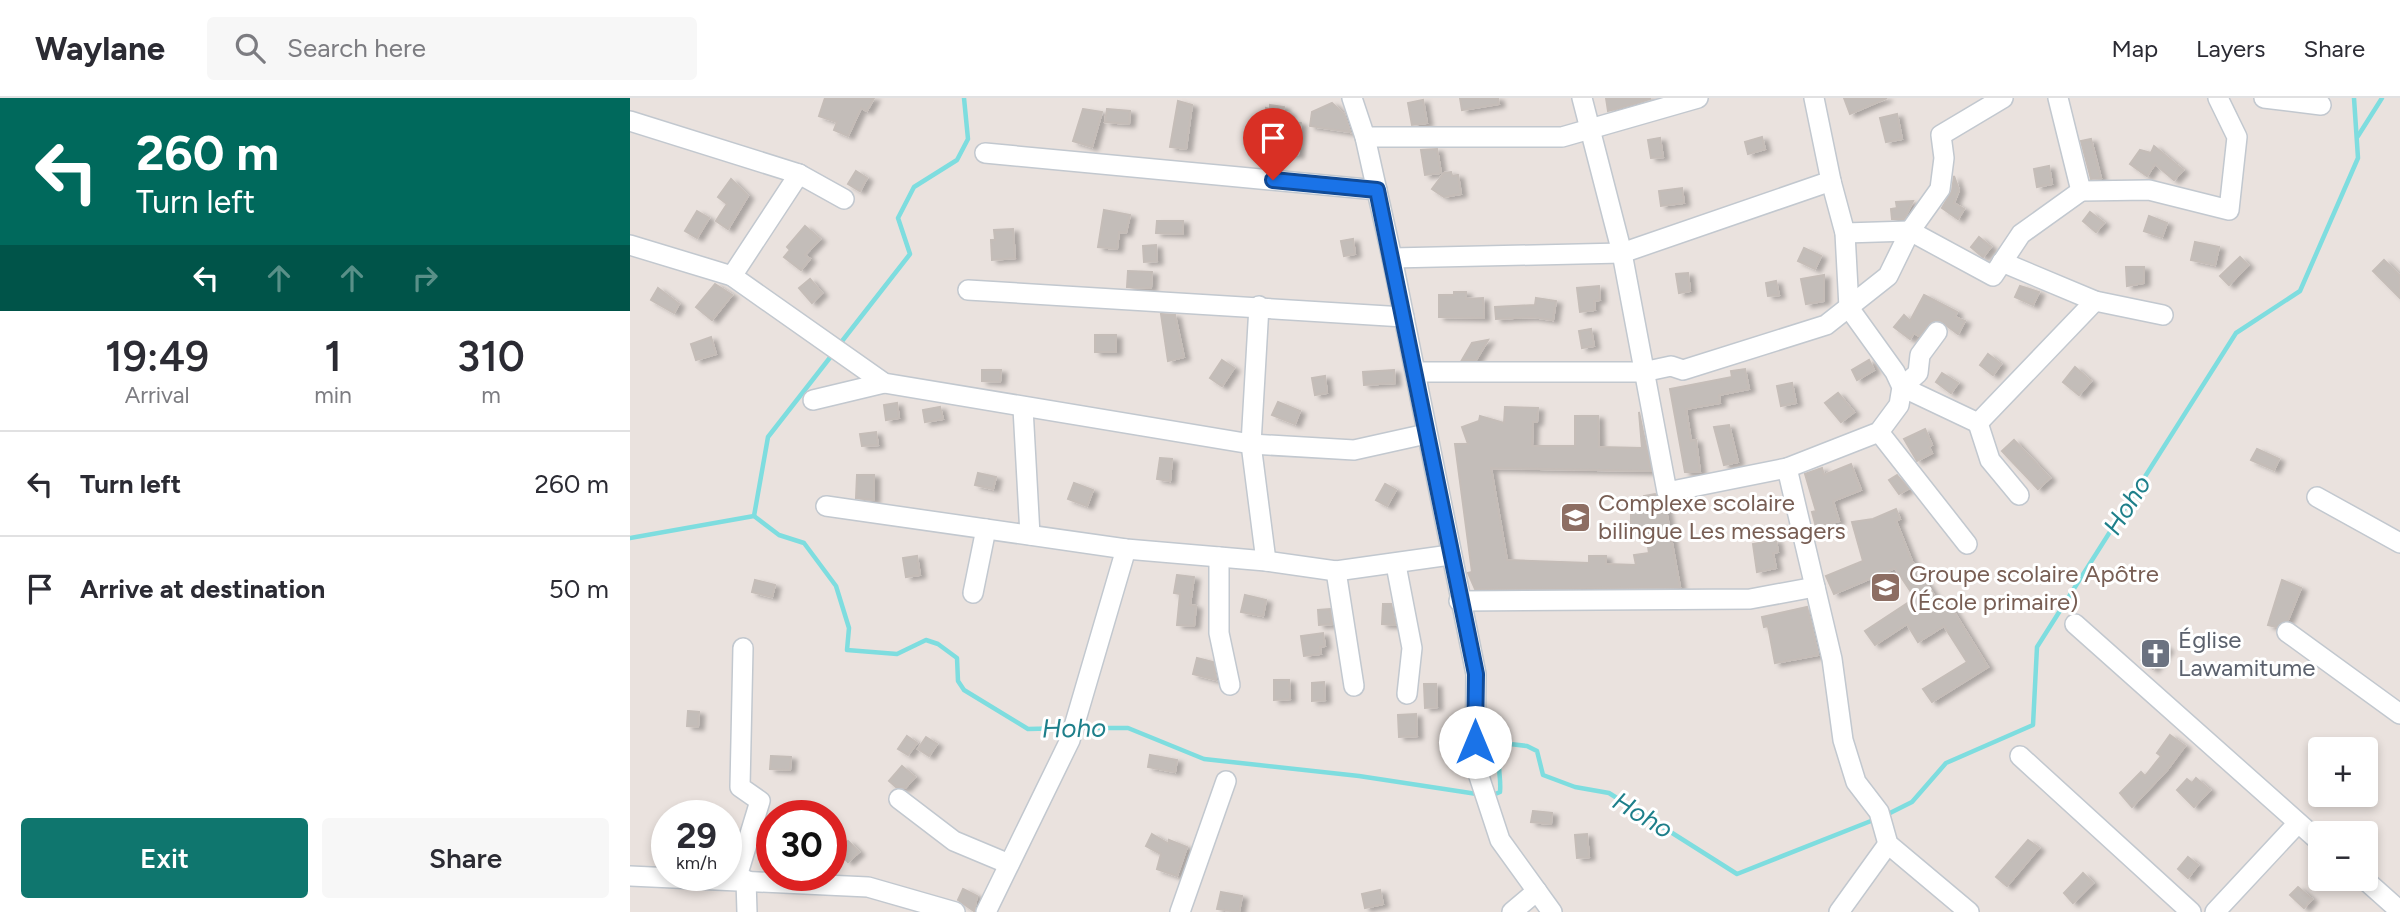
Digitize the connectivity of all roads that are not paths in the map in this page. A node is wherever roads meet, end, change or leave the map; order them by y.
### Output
1 (1352, 98) edge
2 (1582, 98) edge
3 (1698, 98) edge
4 (1814, 98) edge
5 (2003, 98) edge
6 (2058, 98) edge
7 (2218, 98) edge
8 (2264, 98) edge
9 (2321, 106) dead end
10 (630, 121) edge
11 (1588, 130) junction
12 (1366, 137) junction
13 (985, 153) dead end
14 (799, 174) junction
15 (1831, 181) junction
16 (1377, 190) junction
17 (2081, 191) junction
18 (844, 199) dead end
19 (1909, 231) junction
20 (1845, 233) junction
21 (630, 245) edge
22 (1622, 253) junction
23 (1392, 258) junction
24 (2002, 262) junction
25 (732, 276) junction
26 (968, 290) dead end
27 (2095, 301) junction
28 (1259, 306) junction
29 (1849, 308) junction
30 (2163, 315) dead end
31 (1404, 317) junction
32 (1937, 332) dead end
33 (1416, 372) junction
34 (1643, 372) junction
35 (884, 383) junction
36 (1902, 387) junction
37 (813, 400) dead end
38 (1023, 408) junction
39 (1978, 423) junction
40 (1879, 432) junction
41 (1426, 434) junction
42 (1251, 444) junction
43 (1787, 468) junction
44 (2019, 495) dead end
45 (2317, 498) dead end
46 (826, 506) dead end
47 (986, 528) junction
48 (1030, 535) junction
49 (2400, 543) edge
50 (1967, 544) dead end
51 (1126, 549) junction
52 (1450, 555) junction
53 (1219, 557) junction
54 (1266, 561) junction
55 (1396, 565) junction
56 (1336, 571) junction
57 (1815, 587) junction
58 (973, 593) dead end
59 (1460, 601) junction
60 (2075, 624) dead end
61 (2287, 632) dead end
62 (743, 648) dead end
63 (1230, 685) dead end
64 (1353, 686) dead end
65 (1408, 694) dead end
66 (2400, 714) edge
67 (2020, 757) dead end
68 (1226, 781) dead end
69 (899, 799) dead end
70 (2298, 822) junction
71 (2308, 831) edge
72 (1888, 844) junction
73 (1009, 864) junction
74 (630, 876) edge
75 (742, 876) edge
76 (651, 877) edge
77 (742, 880) edge
78 (742, 885) edge
79 (1537, 891) junction
80 (2378, 891) edge
81 (2400, 911) edge
82 (747, 912) edge
83 (955, 912) edge
84 (986, 912) edge
85 (1180, 912) edge
86 (1512, 912) edge
87 (1552, 912) edge
88 (1839, 912) edge
89 (1969, 912) edge
90 (2191, 912) edge
91 (2216, 912) edge

1 - 12 street
2 - 11 street
3 - 11 street
4 - 15 street
5 - 19 street
6 - 17 street
7 - 17 street
8 - 9 street
10 - 14 street
11 - 12 street
11 - 22 street
12 - 16 street
13 - 16 street
14 - 18 street
14 - 25 street
15 - 20 street
15 - 22 street
16 - 23 street
17 - 24 street
19 - 20 street
19 - 24 street
19 - 29 street
20 - 29 street
21 - 25 street
22 - 23 street
22 - 34 street
23 - 31 street
24 - 27 street
25 - 35 street
26 - 28 street
27 - 30 street
27 - 39 street
28 - 31 street
28 - 42 street
29 - 34 street
29 - 36 street
31 - 33 street
32 - 36 street
33 - 34 street
33 - 41 street
34 - 43 street
35 - 37 street
35 - 38 street
36 - 39 street
36 - 40 street
38 - 42 street
38 - 48 street
39 - 44 street
40 - 43 street
40 - 50 street
41 - 42 street
41 - 52 street
42 - 54 street
43 - 57 street
45 - 49 street
46 - 47 street
47 - 48 street
47 - 58 street
48 - 51 street
51 - 53 street
51 - 73 street
52 - 55 street
52 - 59 street
53 - 54 street
53 - 63 street
54 - 56 street
55 - 56 street
55 - 65 street
56 - 64 street
57 - 59 street
57 - 72 street
59 - 79 street
60 - 70 street
61 - 66 street
62 - 75 street
67 - 90 street
68 - 85 street
69 - 73 street
70 - 71 street
70 - 91 street
72 - 88 street
72 - 89 street
73 - 84 street
74 - 76 street
77 - 83 street
78 - 82 street
79 - 86 street
79 - 87 street
80 - 81 street

